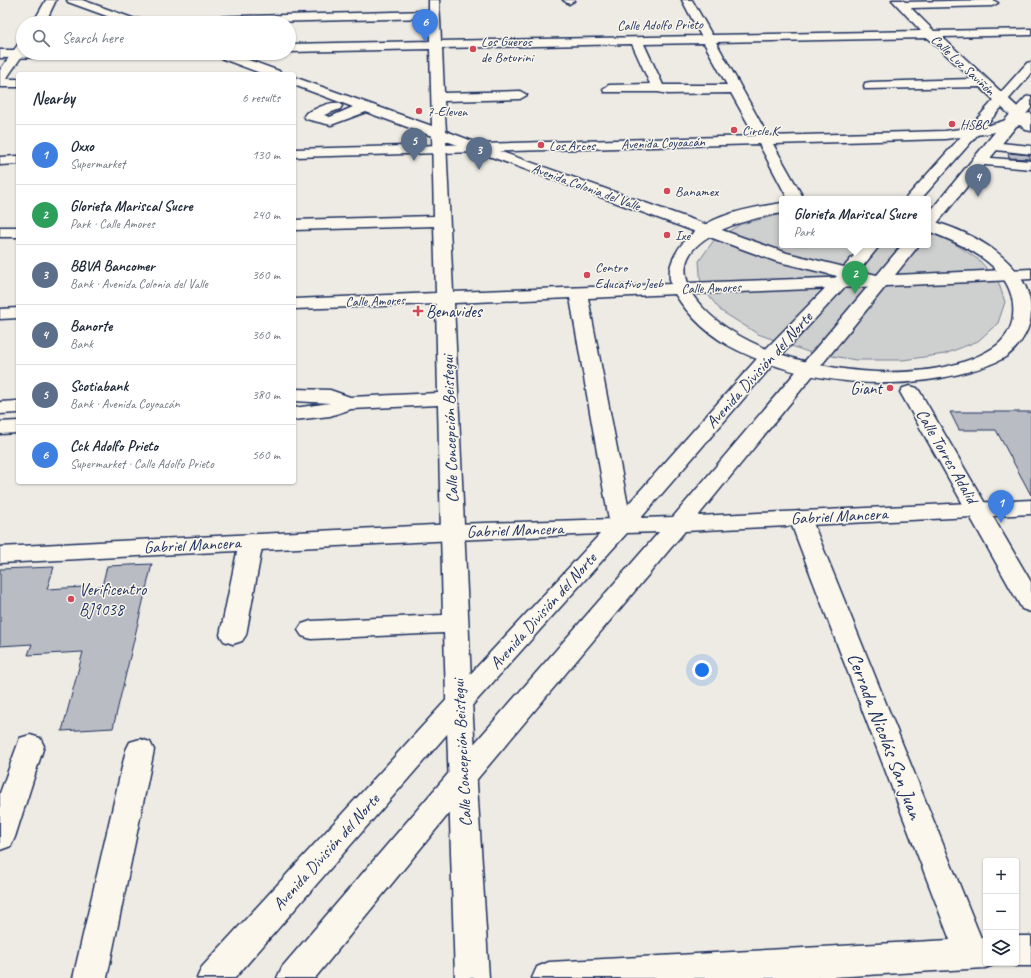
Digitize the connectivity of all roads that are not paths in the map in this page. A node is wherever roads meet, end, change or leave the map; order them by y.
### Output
1 (51, 0) edge
2 (72, 0) edge
3 (687, 0) edge
4 (900, 3) edge
5 (992, 3) dead end
6 (434, 7) edge
7 (43, 16) edge
8 (118, 16) edge
9 (255, 16) edge
10 (971, 20) dead end
11 (1031, 32) edge
12 (988, 33) junction
13 (931, 34) junction
14 (708, 39) junction
15 (637, 41) junction
16 (435, 45) junction
17 (296, 48) edge
18 (16, 51) edge
19 (0, 54) edge
20 (16, 56) edge
21 (238, 60) edge
22 (1031, 66) edge
23 (270, 72) edge
24 (0, 79) edge
25 (296, 82) edge
26 (0, 83) edge
27 (16, 83) edge
28 (982, 83) junction
29 (870, 86) dead end
30 (658, 88) junction
31 (609, 89) dead end
32 (735, 89) junction
33 (520, 95) dead end
34 (438, 97) junction
35 (1031, 100) edge
36 (1002, 101) junction
37 (335, 106) dead end
38 (366, 108) junction
39 (1015, 126) edge
40 (972, 132) junction
41 (1031, 132) edge
42 (763, 140) junction
43 (439, 141) junction
44 (479, 148) junction
45 (1031, 150) edge
46 (296, 153) edge
47 (16, 160) edge
48 (0, 161) edge
49 (980, 161) junction
50 (1031, 165) edge
51 (794, 196) edge
52 (916, 196) edge
53 (779, 208) edge
54 (442, 221) junction
55 (931, 221) edge
56 (296, 225) edge
57 (931, 226) edge
58 (707, 230) junction
59 (0, 232) edge
60 (16, 232) edge
61 (869, 248) edge
62 (908, 248) edge
63 (1031, 274) edge
64 (1011, 275) junction
65 (843, 278) junction
66 (881, 281) junction
67 (680, 290) junction
68 (578, 294) junction
69 (444, 298) junction
70 (296, 304) edge
71 (16, 313) edge
72 (0, 314) edge
73 (769, 357) junction
74 (809, 368) junction
75 (910, 392) dead end
76 (296, 395) edge
77 (449, 399) junction
78 (348, 403) junction
79 (16, 407) edge
80 (0, 408) edge
81 (296, 414) edge
82 (16, 427) edge
83 (0, 428) edge
84 (1031, 507) edge
85 (977, 510) junction
86 (800, 518) junction
87 (679, 524) junction
88 (621, 526) junction
89 (454, 532) junction
90 (251, 542) junction
91 (0, 555) edge
92 (1031, 603) edge
93 (456, 623) junction
94 (311, 630) dead end
95 (233, 635) dead end
96 (459, 703) junction
97 (30, 746) dead end
98 (140, 750) dead end
99 (463, 776) junction
100 (0, 836) edge
101 (1019, 951) edge
102 (1031, 951) edge
103 (978, 953) edge
104 (90, 978) edge
105 (214, 978) edge
106 (294, 978) edge
107 (472, 978) edge
108 (550, 978) edge

1 - 7 street
2 - 8 street
3 - 14 street
4 - 5 street
4 - 13 street, Calle Luz Saviñón
6 - 9 street
6 - 16 street, Calle Concepción Beistegui
10 - 12 street
11 - 12 street, Calle Adolfo Prieto
12 - 13 street, Calle Adolfo Prieto
13 - 14 street, Calle Adolfo Prieto
13 - 28 street, Calle Luz Saviñón
14 - 15 street, Calle Adolfo Prieto
14 - 32 street
15 - 16 street, Calle Adolfo Prieto
15 - 30 street
16 - 17 street, Calle Adolfo Prieto
16 - 34 street, Calle Concepción Beistegui
18 - 19 street
20 - 24 street
21 - 23 street
22 - 36 street
25 - 38 street
26 - 27 street
28 - 29 street
28 - 36 street, Calle Luz Saviñón
30 - 31 street
30 - 32 street
32 - 42 street
33 - 34 street
34 - 43 street, Calle Concepción Beistegui
35 - 39 street
36 - 39 street, Calle Luz Saviñón
36 - 40 street
37 - 38 street
38 - 43 street
39 - 40 street, Avenida Coyoacán
39 - 41 street
39 - 45 street
39 - 49 street
40 - 42 street, Avenida Coyoacán
40 - 52 street
42 - 44 street, Avenida Coyoacán
42 - 51 street
43 - 44 street, Avenida Coyoacán
43 - 46 street, Avenida Coyoacán
43 - 54 street, Calle Concepción Beistegui
44 - 58 street, Avenida Colonia del Valle
47 - 48 street
49 - 50 street
49 - 55 street
53 - 58 street
54 - 56 street
54 - 69 street, Calle Concepción Beistegui
57 - 64 street
58 - 65 street, Avenida Colonia del Valle
58 - 67 street
59 - 60 street
61 - 65 street, Avenida División del Norte
62 - 66 street, Avenida División del Norte
63 - 64 street, Calle Amores
64 - 66 street, Calle Amores
64 - 74 street
65 - 66 street, Calle Amores
65 - 67 street, Calle Amores
65 - 73 street, Avenida División del Norte
66 - 74 street, Avenida División del Norte
67 - 68 street, Calle Amores
67 - 73 street
68 - 69 street, Calle Amores
68 - 88 street
69 - 70 street, Calle Amores
69 - 77 street, Calle Concepción Beistegui
71 - 72 street
73 - 74 street
73 - 88 street, Avenida División del Norte
74 - 87 street, Avenida División del Norte
75 - 85 street, Calle Torres Adalid
76 - 78 street
77 - 78 street
77 - 89 street, Calle Concepción Beistegui
78 - 81 street
79 - 80 street
82 - 83 street
84 - 85 street, Gabriel Mancera
85 - 86 street, Gabriel Mancera
85 - 92 street, Calle Torres Adalid
86 - 87 street, Gabriel Mancera
86 - 103 street, Cerrada Nicolás San Juan
87 - 88 street, Gabriel Mancera
87 - 99 street, Avenida División del Norte
88 - 89 street, Gabriel Mancera
88 - 96 street, Avenida División del Norte
89 - 90 street, Gabriel Mancera
89 - 93 street, Calle Concepción Beistegui
90 - 91 street, Gabriel Mancera
90 - 95 street
93 - 94 street
93 - 96 street, Calle Concepción Beistegui
96 - 99 street, Calle Concepción Beistegui
96 - 105 street, Avenida División del Norte
97 - 100 street
98 - 104 street
99 - 106 street, Avenida División del Norte
99 - 107 street, Calle Concepción Beistegui
101 - 102 street
103 - 108 street

